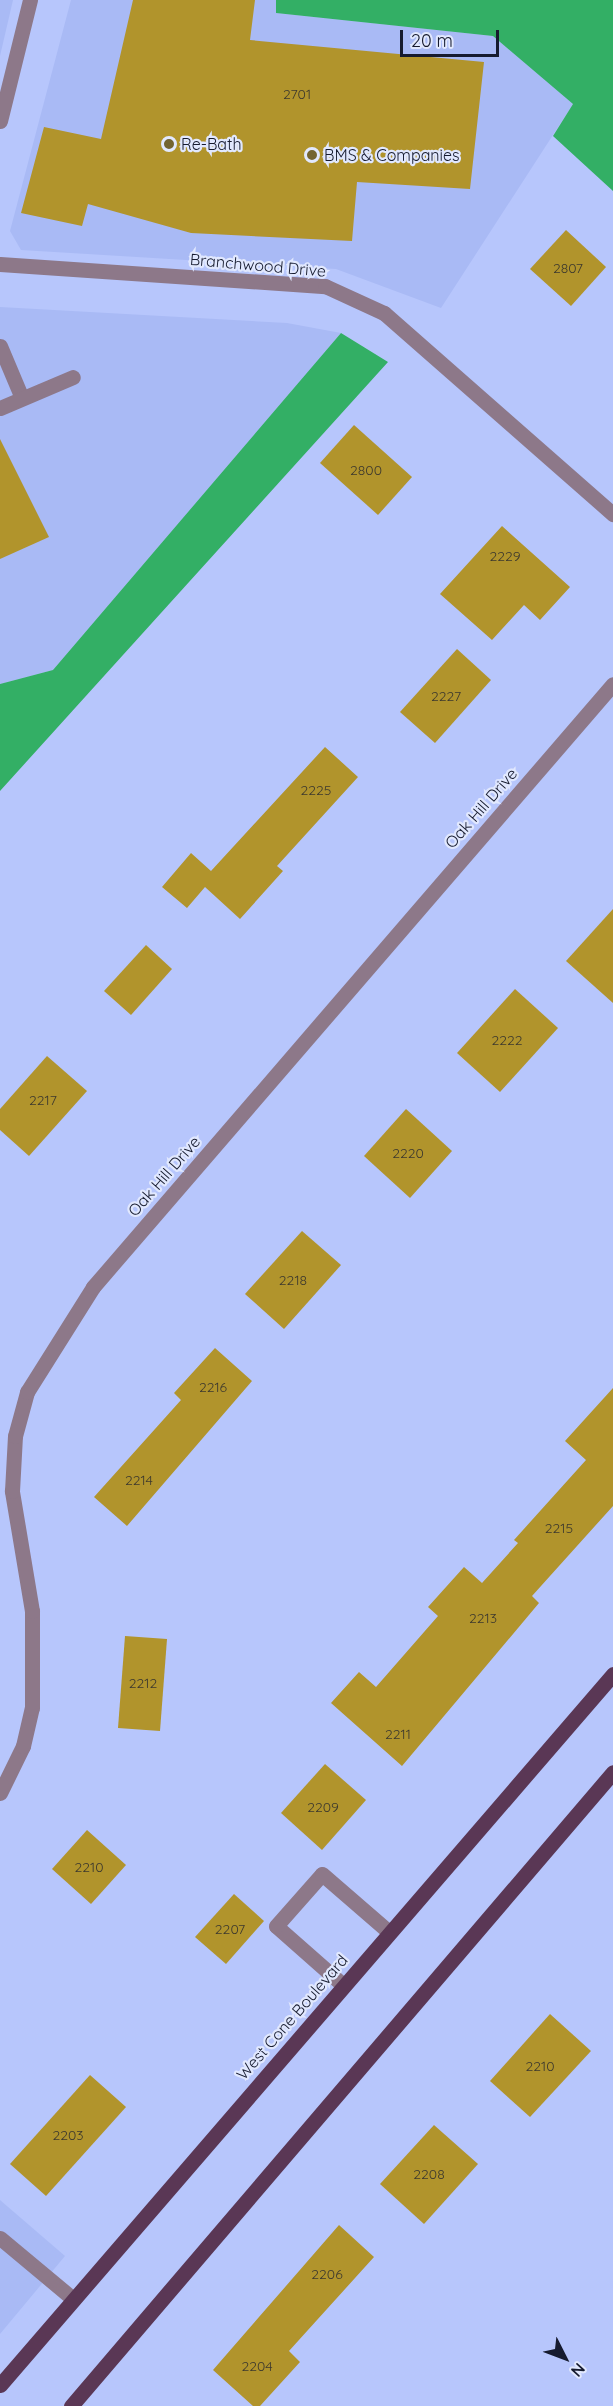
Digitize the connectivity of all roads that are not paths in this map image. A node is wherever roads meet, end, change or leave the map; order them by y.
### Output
1 (30, 0) edge
2 (0, 121) edge
3 (0, 264) edge
4 (0, 346) edge
5 (73, 377) dead end
6 (22, 398) junction
7 (0, 408) edge
8 (613, 514) edge
9 (613, 684) edge
10 (613, 1674) edge
11 (613, 1772) edge
12 (0, 1793) edge
13 (390, 1932) junction
14 (343, 1985) junction
15 (0, 2238) edge
16 (72, 2298) junction
17 (0, 2385) edge
18 (71, 2406) edge

1 - 2 street
3 - 8 street, Branchwood Drive
4 - 6 street
5 - 6 street
6 - 7 street
9 - 12 street, Oak Hill Drive
10 - 13 main road, West Cone Boulevard
11 - 18 main road
13 - 14 main road, West Cone Boulevard
13 - 14 street
14 - 16 main road, West Cone Boulevard
15 - 16 street
16 - 17 main road, West Cone Boulevard

